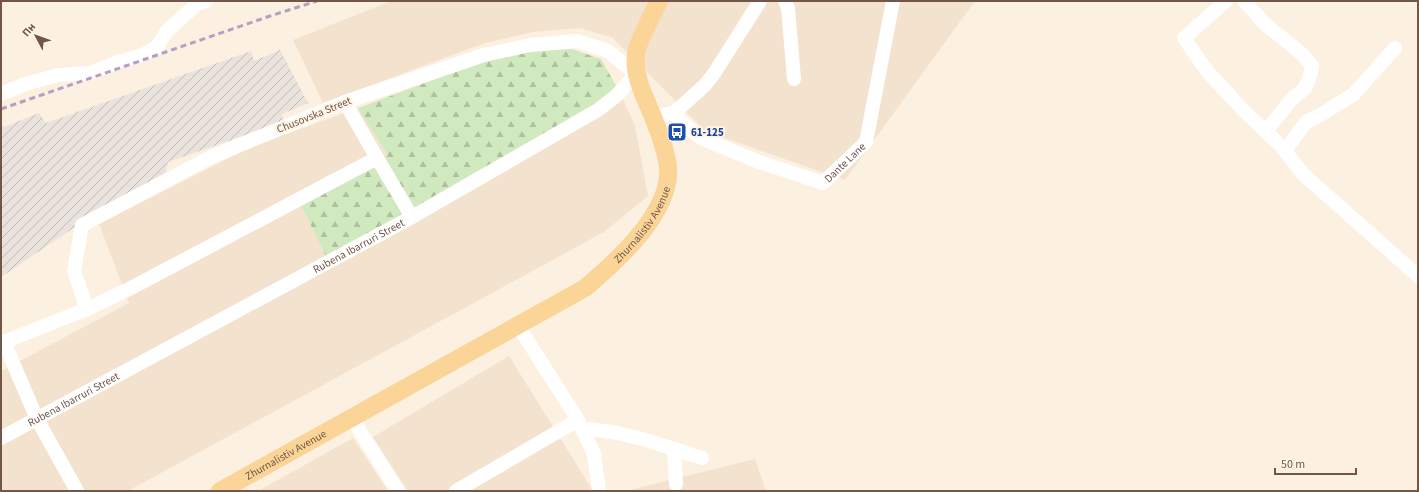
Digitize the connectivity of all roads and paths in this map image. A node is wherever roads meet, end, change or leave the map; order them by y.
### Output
1 (206, 1) edge
2 (659, 1) edge
3 (760, 1) edge
4 (785, 1) edge
5 (893, 1) edge
6 (1226, 1) edge
7 (1244, 1) edge
8 (1395, 48) dead end
9 (636, 74) junction
10 (794, 79) dead end
11 (1, 94) edge
12 (345, 102) junction
13 (674, 113) junction
14 (653, 117) junction
15 (1266, 131) junction
16 (1285, 151) junction
17 (377, 158) junction
18 (412, 217) junction
19 (1418, 276) edge
20 (87, 309) junction
21 (518, 324) junction
22 (2, 342) edge
23 (351, 418) junction
24 (37, 419) junction
25 (580, 424) junction
26 (1, 438) edge
27 (674, 449) junction
28 (702, 458) dead end
29 (676, 484) dead end
30 (77, 491) edge
31 (220, 491) edge
32 (398, 491) edge
33 (456, 491) edge
34 (599, 491) edge

1 - 11 street
2 - 9 main road
3 - 13 street
4 - 10 street
5 - 13 street, Dante Lane
6 - 15 street
7 - 15 street
8 - 16 street
9 - 12 street, Chusovska Street
9 - 14 main road, Zhurnalistiv Avenue
9 - 18 street, Rubena Ibarruri Street
12 - 17 street
12 - 20 street, Chusovska Street
13 - 14 street
14 - 21 main road, Zhurnalistiv Avenue
15 - 16 street
16 - 19 street
17 - 18 street
17 - 20 street
18 - 24 street, Rubena Ibarruri Street
20 - 22 street
21 - 23 main road, Zhurnalistiv Avenue
21 - 25 street
22 - 24 street
23 - 31 main road, Zhurnalistiv Avenue
23 - 32 street
24 - 26 street, Rubena Ibarruri Street
24 - 30 street
25 - 27 street
25 - 33 street
25 - 34 street
27 - 28 street
27 - 29 street

